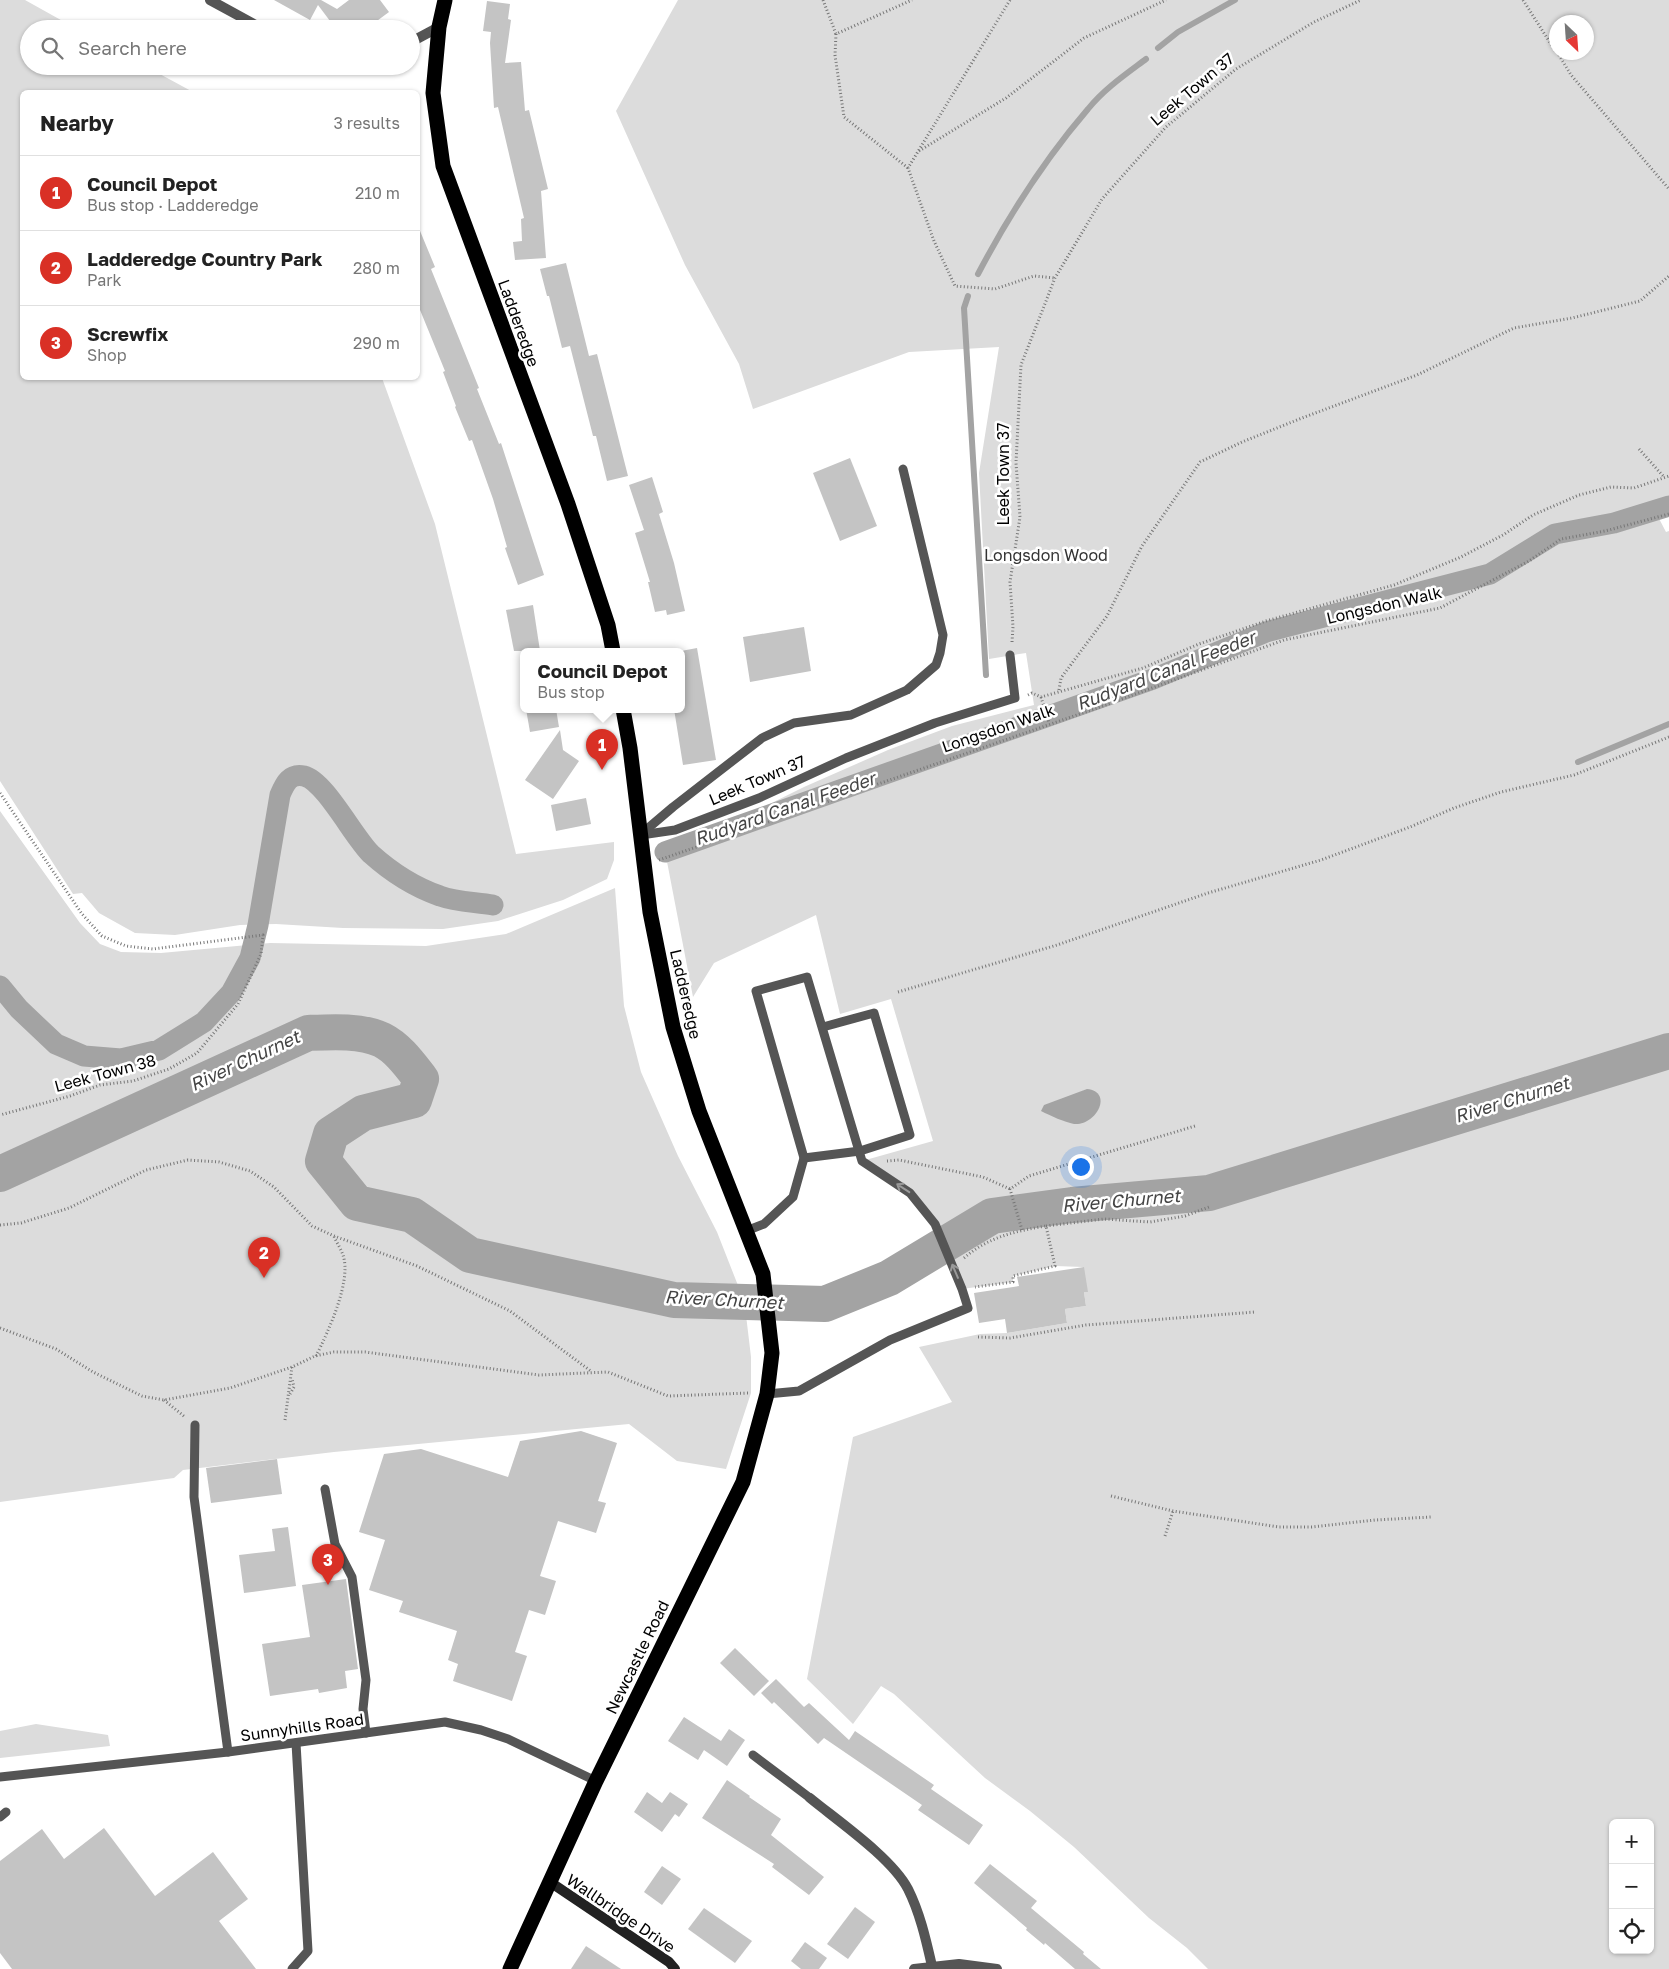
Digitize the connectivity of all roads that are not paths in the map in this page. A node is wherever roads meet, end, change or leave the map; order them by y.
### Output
1 (210, 0) edge
2 (445, 0) edge
3 (247, 20) edge
4 (439, 27) junction
5 (420, 37) edge
6 (903, 469) dead end
7 (612, 648) edge
8 (1010, 655) road end
9 (624, 713) edge
10 (640, 835) junction
11 (823, 1027) junction
12 (861, 1156) junction
13 (804, 1158) junction
14 (746, 1231) junction
15 (772, 1353) joint
16 (767, 1394) junction
17 (195, 1425) road end
18 (325, 1489) dead end
19 (366, 1733) junction
20 (296, 1743) junction
21 (228, 1752) junction
22 (753, 1755) dead end
23 (0, 1777) edge
24 (596, 1781) junction
25 (810, 1798) joint
26 (550, 1882) junction
27 (932, 1966) junction
28 (292, 1969) edge
29 (510, 1969) edge
30 (675, 1969) edge
31 (914, 1969) edge
32 (997, 1969) edge

1 - 3 street
2 - 4 highway, Ladderedge
4 - 5 street
4 - 7 highway, Ladderedge
6 - 10 lane
8 - 10 lane, Leek Town 37
9 - 10 highway, Ladderedge
10 - 14 highway, Ladderedge
11 - 12 lane
11 - 12 lane
11 - 13 lane
12 - 13 lane
16 -> 12 lane
13 - 14 lane
14 - 15 highway, Ladderedge
15 - 16 highway, Newcastle Road
16 - 24 highway, Newcastle Road
17 - 21 lane
18 - 19 lane
19 - 20 lane, Sunnyhills Road
19 - 24 lane, Sunnyhills Road
20 - 21 lane, Sunnyhills Road
20 - 28 lane
21 - 23 lane, Sunnyhills Road
22 - 25 lane
24 - 26 highway, Newcastle Road
25 - 27 street
26 - 29 highway, Newcastle Road
26 - 30 street, Wallbridge Drive
27 - 31 street
27 - 32 street

